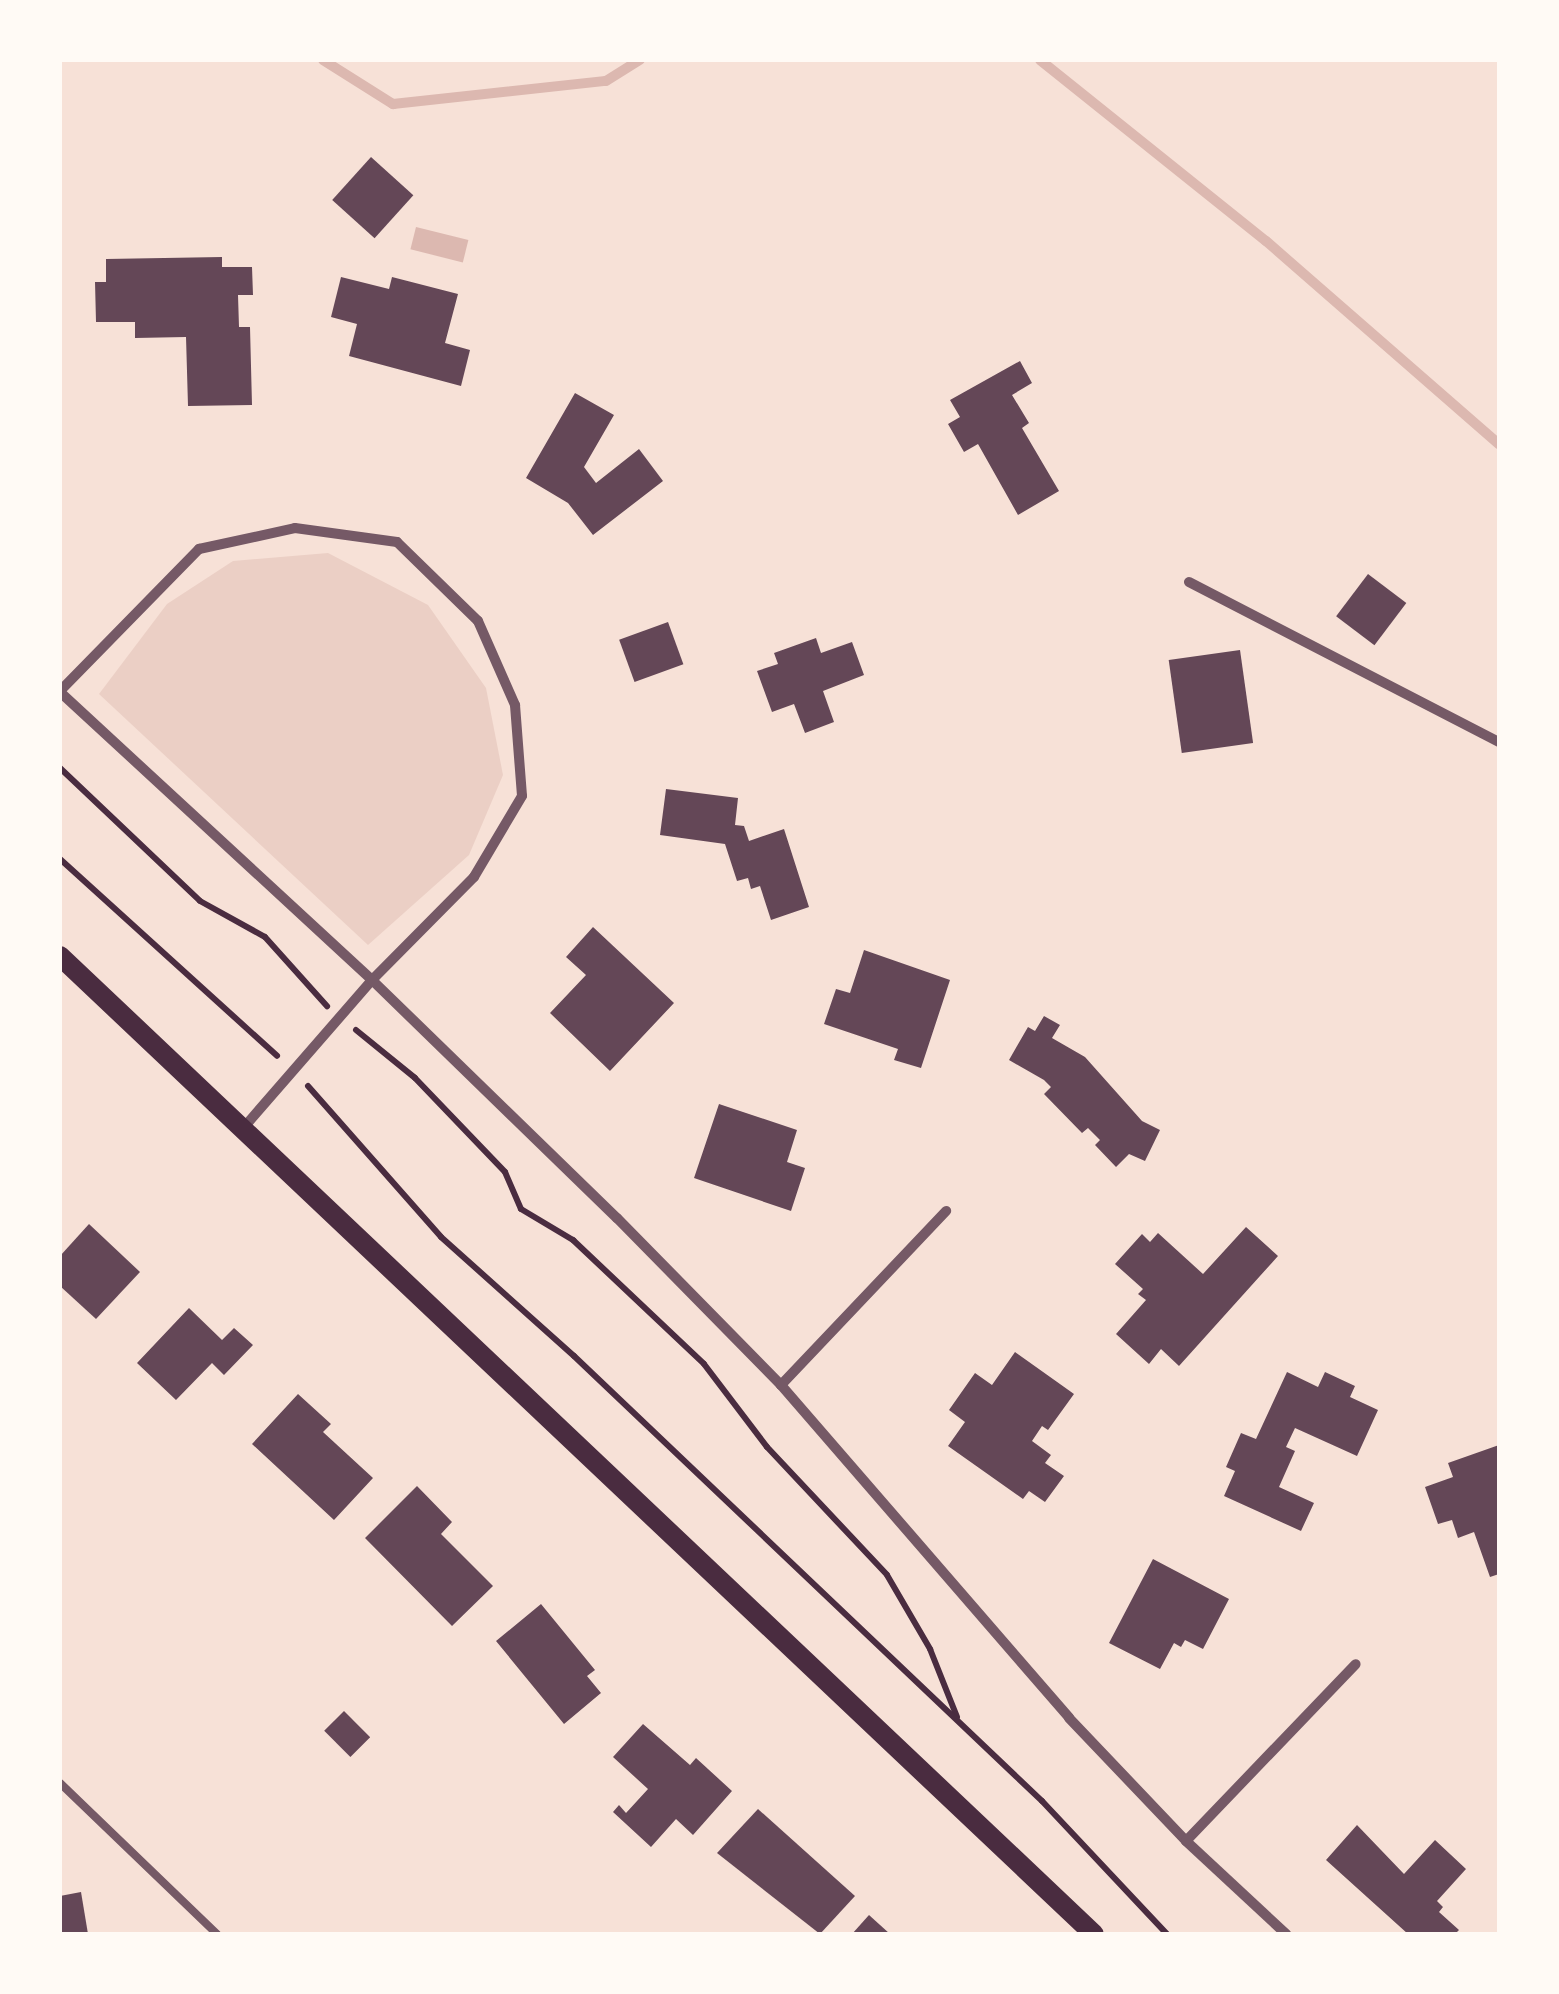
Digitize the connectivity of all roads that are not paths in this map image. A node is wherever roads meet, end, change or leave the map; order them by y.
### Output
1 (1189, 582) dead end
2 (60, 691) edge
3 (1499, 742) edge
4 (60, 956) edge
5 (372, 980) junction
6 (244, 1127) junction
7 (946, 1211) dead end
8 (782, 1385) junction
9 (1356, 1664) dead end
10 (60, 1783) edge
11 (1186, 1841) junction
12 (217, 1934) edge
13 (1094, 1934) edge
14 (1286, 1934) edge

1 - 3 street
2 - 5 street
2 - 5 street
4 - 6 main road
5 - 6 street
5 - 8 street
6 - 13 main road
7 - 8 street
8 - 11 street
9 - 11 street
10 - 12 lane
11 - 14 street

